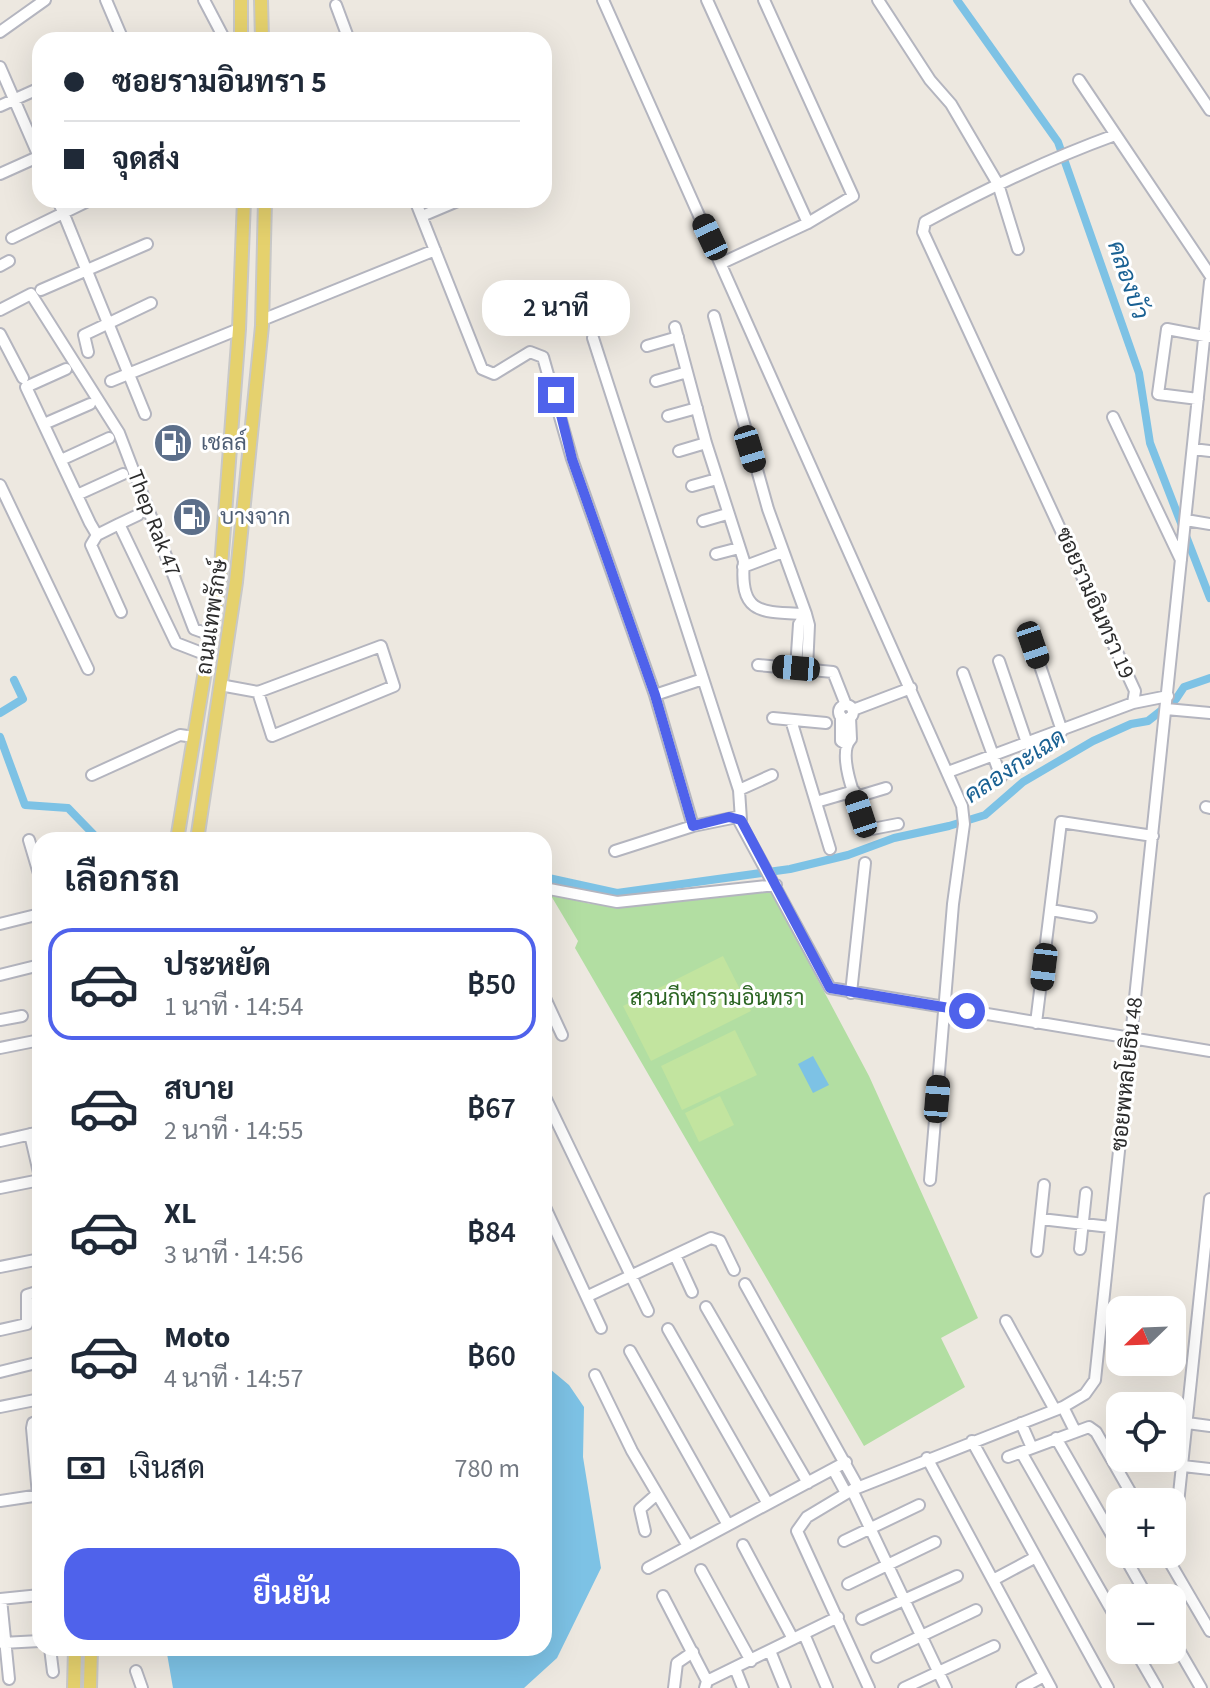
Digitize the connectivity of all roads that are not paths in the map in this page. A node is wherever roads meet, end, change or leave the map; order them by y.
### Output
1 (45, 0) edge
2 (106, 0) edge
3 (204, 0) edge
4 (241, 0) edge
5 (261, 0) edge
6 (603, 0) edge
7 (707, 0) edge
8 (764, 0) edge
9 (878, 0) edge
10 (1136, 0) edge
11 (336, 5) dead end
12 (0, 32) edge
13 (120, 32) edge
14 (221, 32) edge
15 (241, 32) edge
16 (262, 32) edge
17 (346, 32) edge
18 (0, 67) edge
19 (1079, 80) dead end
20 (32, 92) edge
21 (14, 100) junction
22 (0, 106) edge
23 (1210, 110) edge
24 (1115, 135) junction
25 (32, 139) edge
26 (32, 160) edge
27 (0, 174) edge
28 (998, 184) junction
29 (61, 208) edge
30 (72, 208) edge
31 (244, 208) edge
32 (265, 208) edge
33 (418, 208) edge
34 (441, 208) edge
35 (63, 212) junction
36 (422, 216) junction
37 (808, 223) junction
38 (12, 238) dead end
39 (147, 244) dead end
40 (1018, 249) dead end
41 (435, 250) junction
42 (722, 263) junction
43 (87, 270) junction
44 (1210, 275) edge
45 (1210, 282) edge
46 (41, 290) dead end
47 (151, 303) dead end
48 (0, 310) edge
49 (714, 316) dead end
50 (262, 320) junction
51 (109, 322) junction
52 (239, 329) junction
53 (0, 334) edge
54 (1208, 336) edge
55 (593, 338) dead end
56 (647, 346) dead end
57 (88, 352) dead end
58 (66, 369) dead end
59 (687, 372) junction
60 (129, 374) junction
61 (23, 378) dead end
62 (111, 381) dead end
63 (656, 381) dead end
64 (1198, 399) junction
65 (96, 403) junction
66 (697, 408) junction
67 (145, 414) dead end
68 (668, 416) dead end
69 (1113, 417) dead end
70 (44, 424) junction
71 (109, 438) dead end
72 (706, 443) junction
73 (1193, 449) junction
74 (679, 451) dead end
75 (1210, 451) edge
76 (61, 460) junction
77 (123, 474) dead end
78 (717, 479) junction
79 (0, 485) edge
80 (692, 486) dead end
81 (77, 495) junction
82 (727, 514) junction
83 (138, 515) dead end
84 (703, 521) dead end
85 (1186, 523) junction
86 (119, 524) junction
87 (1210, 524) edge
88 (97, 535) junction
89 (739, 548) junction
90 (783, 552) junction
91 (716, 554) dead end
92 (1182, 556) junction
93 (743, 567) junction
94 (121, 612) dead end
95 (806, 614) junction
96 (211, 635) junction
97 (1033, 645) dead end
98 (207, 655) junction
99 (999, 661) dead end
100 (758, 665) dead end
101 (88, 669) dead end
102 (802, 669) junction
103 (963, 673) dead end
104 (703, 679) junction
105 (220, 685) junction
106 (911, 688) junction
107 (258, 692) junction
108 (655, 695) junction
109 (1168, 696) junction
110 (1133, 703) junction
111 (1166, 709) junction
112 (847, 712) junction
113 (1210, 713) edge
114 (773, 718) dead end
115 (791, 720) junction
116 (826, 723) dead end
117 (1062, 731) junction
118 (194, 737) junction
119 (1027, 743) junction
120 (994, 755) junction
121 (948, 772) junction
122 (92, 775) dead end
123 (772, 775) dead end
124 (1001, 777) dead end
125 (886, 788) dead end
126 (855, 794) junction
127 (740, 796) junction
128 (816, 802) junction
129 (741, 820) junction
130 (898, 824) dead end
131 (693, 826) junction
132 (178, 832) edge
133 (198, 832) edge
134 (1153, 836) junction
135 (29, 840) dead end
136 (830, 849) dead end
137 (32, 850) edge
138 (615, 851) dead end
139 (865, 863) dead end
140 (773, 880) junction
141 (552, 890) edge
142 (1051, 910) junction
143 (32, 916) edge
144 (1091, 917) dead end
145 (0, 924) edge
146 (32, 967) edge
147 (0, 975) edge
148 (851, 993) junction
149 (945, 1008) junction
150 (552, 1013) edge
151 (22, 1016) dead end
152 (0, 1020) edge
153 (1036, 1023) junction
154 (562, 1035) dead end
155 (1130, 1040) junction
156 (32, 1042) edge
157 (0, 1048) edge
158 (1210, 1051) edge
159 (552, 1111) edge
160 (32, 1134) edge
161 (0, 1141) edge
162 (32, 1180) edge
163 (930, 1180) dead end
164 (1044, 1185) dead end
165 (0, 1188) edge
166 (1086, 1193) dead end
167 (1210, 1199) edge
168 (1041, 1219) junction
169 (552, 1222) edge
170 (1082, 1223) junction
171 (1110, 1227) junction
172 (1080, 1249) dead end
173 (1037, 1251) dead end
174 (675, 1255) junction
175 (32, 1261) edge
176 (0, 1267) edge
177 (734, 1270) dead end
178 (632, 1276) junction
179 (745, 1284) dead end
180 (692, 1292) dead end
181 (32, 1295) edge
182 (588, 1296) junction
183 (706, 1307) dead end
184 (648, 1311) dead end
185 (1006, 1321) dead end
186 (601, 1328) dead end
187 (668, 1329) dead end
188 (0, 1330) edge
189 (630, 1351) dead end
190 (32, 1364) edge
191 (0, 1372) edge
192 (595, 1375) dead end
193 (32, 1401) edge
194 (0, 1407) edge
195 (1059, 1408) junction
196 (1021, 1423) junction
197 (1187, 1423) junction
198 (1210, 1426) edge
199 (1075, 1431) junction
200 (1186, 1434) edge
201 (1056, 1438) junction
202 (972, 1441) junction
203 (1027, 1450) junction
204 (1008, 1457) dead end
205 (927, 1458) junction
206 (846, 1462) junction
207 (1186, 1466) edge
208 (833, 1469) junction
209 (1210, 1469) edge
210 (808, 1483) junction
211 (1128, 1488) edge
212 (852, 1490) junction
213 (657, 1494) junction
214 (32, 1496) edge
215 (0, 1501) edge
216 (768, 1504) junction
217 (919, 1505) dead end
218 (728, 1525) junction
219 (1106, 1525) edge
220 (871, 1528) junction
221 (645, 1531) dead end
222 (844, 1541) dead end
223 (935, 1542) dead end
224 (743, 1545) dead end
225 (688, 1546) junction
226 (1036, 1557) junction
227 (888, 1564) junction
228 (648, 1568) dead end
229 (1173, 1568) edge
230 (701, 1570) dead end
231 (957, 1576) dead end
232 (993, 1580) junction
233 (848, 1584) dead end
234 (1187, 1592) joint
235 (32, 1596) edge
236 (663, 1596) dead end
237 (0, 1599) edge
238 (905, 1599) junction
239 (1106, 1599) edge
240 (976, 1610) dead end
241 (838, 1617) junction
242 (862, 1619) dead end
243 (1210, 1631) edge
244 (799, 1636) junction
245 (922, 1636) junction
246 (32, 1641) edge
247 (3, 1643) edge
248 (994, 1646) dead end
249 (770, 1651) junction
250 (693, 1652) junction
251 (51, 1656) edge
252 (75, 1656) edge
253 (91, 1656) edge
254 (877, 1657) dead end
255 (751, 1661) junction
256 (1186, 1662) edge
257 (1143, 1664) edge
258 (735, 1668) junction
259 (136, 1671) dead end
260 (53, 1672) dead end
261 (939, 1672) junction
262 (1044, 1676) junction
263 (9, 1679) dead end
264 (706, 1685) edge
265 (74, 1688) edge
266 (90, 1688) edge
267 (142, 1688) edge
268 (674, 1688) edge
269 (743, 1688) edge
270 (785, 1688) edge
271 (827, 1688) edge
272 (869, 1688) edge
273 (904, 1688) edge
274 (946, 1688) edge
275 (1022, 1688) edge
276 (1051, 1688) edge
277 (1108, 1688) edge
278 (1157, 1688) edge
279 (1201, 1688) edge

1 - 12 street
2 - 13 street
3 - 14 street
4 - 15 main road
5 - 16 main road
6 - 42 street
7 - 37 street
8 - 37 street
9 - 28 street
10 - 23 street
11 - 17 street
18 - 21 street
19 - 24 street
20 - 21 street
21 - 22 street
21 - 25 street
24 - 28 street
24 - 44 street
26 - 27 street
28 - 40 street
28 - 110 street, ซอยรามอินทรา 19
29 - 35 street
30 - 35 street
31 - 52 main road, ถนนเทพรักษ์
32 - 50 main road, ถนนเทพรักษ์
33 - 36 street
34 - 36 street
35 - 38 street
35 - 43 street
36 - 41 street
37 - 42 street
39 - 43 street
41 - 50 street
41 - 108 street
42 - 106 street
43 - 46 street
43 - 51 street
45 - 54 street, ซอยพหลโยธิน 48
47 - 51 street
48 - 65 street, Thep Rak 47
49 - 90 street
50 - 105 main road, ถนนเทพรักษ์
51 - 57 street
51 - 60 street
52 - 60 street
52 - 96 main road, ถนนเทพรักษ์
53 - 61 street
54 - 64 street, ซอยพหลโยธิน 48
54 - 64 street
55 - 104 street
56 - 59 street
58 - 70 street
59 - 63 street
59 - 66 street
60 - 62 street
60 - 67 street
64 - 73 street, ซอยพหลโยธิน 48
65 - 70 street
65 - 96 street, Thep Rak 47
66 - 68 street
66 - 72 street
69 - 92 street
70 - 76 street
71 - 76 street
72 - 74 street
72 - 78 street
73 - 75 street
73 - 85 street, ซอยพหลโยธิน 48
76 - 81 street
77 - 81 street
78 - 80 street
78 - 82 street
79 - 101 street
81 - 88 street
82 - 84 street
82 - 89 street
83 - 86 street
85 - 87 street
85 - 92 street, ซอยพหลโยธิน 48
86 - 88 street
86 - 98 street
88 - 94 street
89 - 91 street
89 - 93 street
90 - 93 street
90 - 95 street
92 - 109 street, ซอยพหลโยธิน 48
93 - 95 street
95 - 102 street
96 - 98 main road, ถนนเทพรักษ์
97 - 117 street
98 - 118 main road, ถนนเทพรักษ์
99 - 119 street
100 - 102 street
102 - 112 street
103 - 120 street
104 - 108 street
104 - 127 street
105 - 107 street
105 - 133 main road, ถนนเทพรักษ์
106 - 112 street
106 - 121 street
107 - 107 street
108 - 131 street
109 - 110 street
109 - 111 street, ซอยพหลโยธิน 48
110 - 117 street, ซอยรามอินทรา 19
111 - 113 street
111 - 134 street, ซอยพหลโยธิน 48
112 - 126 street
114 - 115 street
115 - 116 street
115 - 128 street
117 - 119 street, ซอยรามอินทรา 19
118 - 122 street
118 - 132 main road, ถนนเทพรักษ์
119 - 120 street, ซอยรามอินทรา 19
120 - 121 street, ซอยรามอินทรา 19
120 - 124 street
121 - 149 street
123 - 127 street
125 - 126 street
126 - 128 street
126 - 130 street
127 - 129 street
128 - 136 street
129 - 131 street
129 - 140 street
131 - 138 street
134 - 142 street
134 - 155 street, ซอยพหลโยธิน 48
135 - 137 street
139 - 148 street
140 - 141 street
140 - 148 street
142 - 144 street
142 - 153 street
143 - 145 street
146 - 147 street
148 - 149 street
149 - 153 street
149 - 163 street
150 - 154 street
151 - 152 street
153 - 155 street
155 - 158 street
155 - 171 street, ซอยพหลโยธิน 48
156 - 157 street
159 - 178 street
160 - 161 street
162 - 165 street
164 - 168 street
166 - 170 street
167 - 197 street
168 - 170 street
168 - 173 street
169 - 182 street
170 - 171 street
170 - 172 street
171 - 195 street, ซอยพหลโยธิน 48
174 - 177 street
174 - 178 street
174 - 180 street
175 - 176 street
178 - 182 street
178 - 184 street
179 - 206 street
181 - 188 street
182 - 186 street
183 - 210 street
185 - 195 street
187 - 216 street
189 - 218 street
190 - 191 street
192 - 213 street
193 - 194 street
195 - 196 street, ซอยพหลโยธิน 48
195 - 199 street
196 - 202 street, ซอยพหลโยธิน 48
196 - 203 street
197 - 198 street
197 - 200 street
199 - 201 street
199 - 211 street
201 - 203 street
201 - 219 street
202 - 205 street, ซอยพหลโยธิน 48
202 - 226 street
203 - 204 street
203 - 239 street
205 - 212 street, ซอยพหลโยธิน 48
205 - 232 street
206 - 208 street
206 - 212 street
207 - 209 street
208 - 210 street
208 - 212 street
210 - 216 street
212 - 220 street
212 - 241 street, ซอยพหลโยธิน 48
213 - 221 street
213 - 225 street
214 - 215 street
216 - 218 street
217 - 220 street
218 - 225 street
220 - 222 street
220 - 227 street
223 - 227 street
224 - 244 street
225 - 228 street
226 - 232 street
226 - 277 street
227 - 233 street
227 - 238 street
229 - 234 street
230 - 255 street
231 - 238 street
232 - 262 street
234 - 243 street
235 - 237 street
236 - 250 street
237 - 247 street
238 - 242 street
238 - 245 street
240 - 245 street
241 - 244 street
241 - 272 street
244 - 249 street
244 - 271 street
245 - 254 street
245 - 261 street
246 - 247 street
247 - 263 street
248 - 261 street
249 - 255 street
249 - 270 street
250 - 264 street
250 - 268 street
251 - 260 street
252 - 265 main road
253 - 266 main road
255 - 258 street
256 - 279 street
257 - 278 street
258 - 264 street
258 - 269 street
259 - 267 street
261 - 273 street
261 - 274 street
262 - 275 street
262 - 276 street

